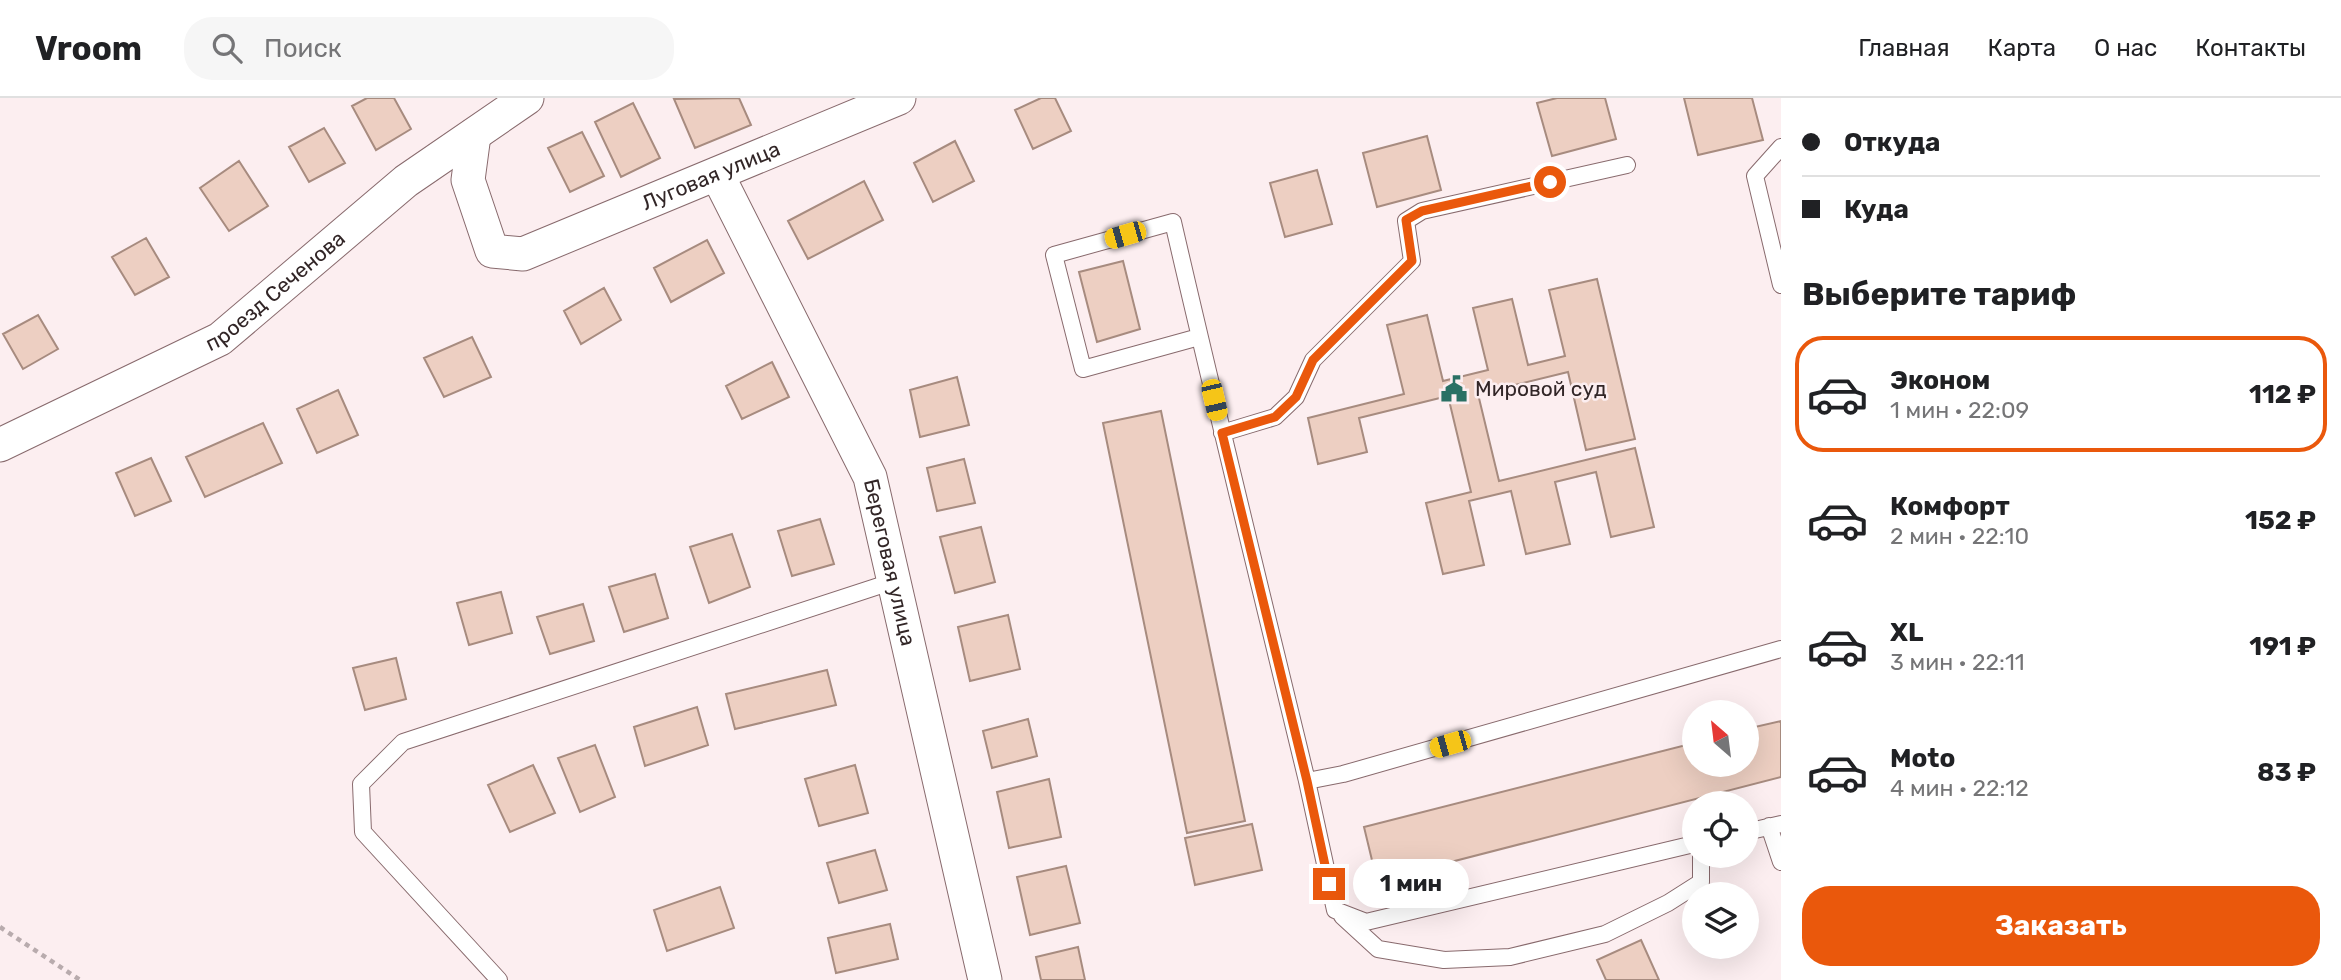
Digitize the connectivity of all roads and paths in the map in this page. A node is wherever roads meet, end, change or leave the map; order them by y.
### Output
1 (527, 98) edge
2 (899, 98) edge
3 (474, 135) junction
4 (1781, 147) edge
5 (1627, 165) dead end
6 (717, 174) junction
7 (1781, 285) edge
8 (1199, 337) junction
9 (1222, 433) junction
10 (0, 445) edge
11 (894, 581) junction
12 (1781, 649) edge
13 (1307, 781) junction
14 (1775, 825) edge
15 (1682, 847) edge
16 (1781, 862) edge
17 (1701, 868) edge
18 (1335, 910) junction
19 (0, 927) edge
20 (80, 980) edge
21 (499, 980) edge
22 (985, 980) edge

1 - 3 street, проезд Сеченова
2 - 6 street, Луговая улица
3 - 6 street, Луговая улица
3 - 10 street, проезд Сеченова
4 - 7 lane
5 - 9 lane
6 - 11 street, Береговая улица
8 - 8 lane
8 - 9 lane
9 - 13 lane
11 - 21 lane
11 - 22 street, Береговая улица
12 - 13 lane
13 - 18 lane
14 - 16 lane
15 - 18 lane
17 - 18 lane
19 - 20 path

